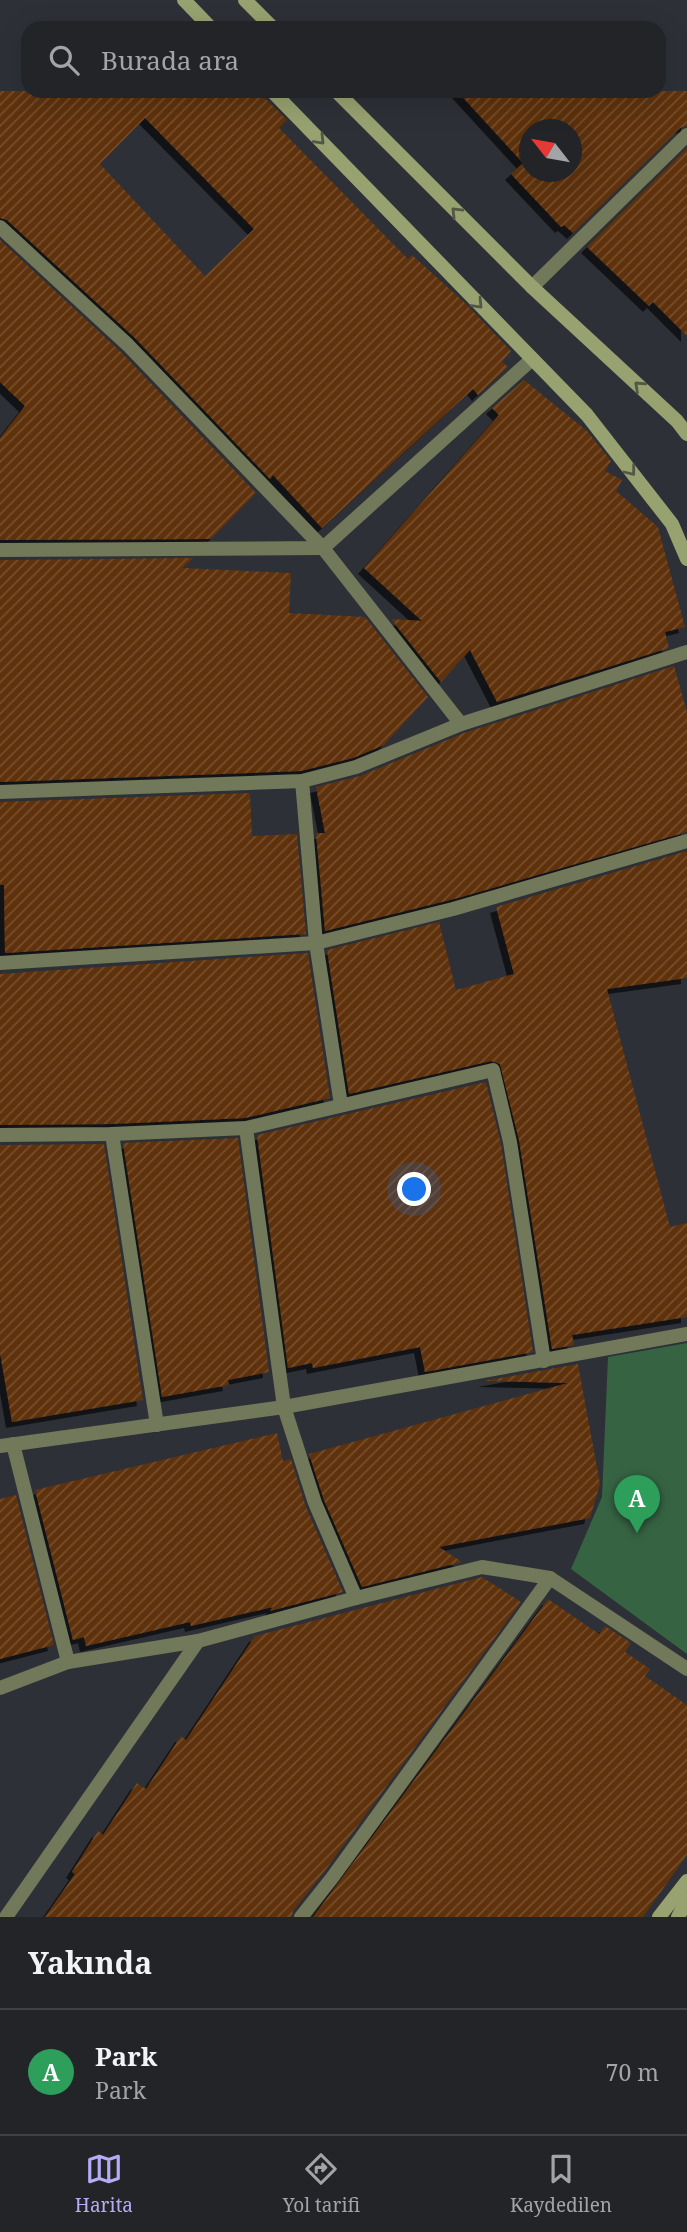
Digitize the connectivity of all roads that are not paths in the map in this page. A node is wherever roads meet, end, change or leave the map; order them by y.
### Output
1 (184, 0) edge
2 (245, 0) edge
3 (204, 21) edge
4 (266, 21) edge
5 (279, 98) edge
6 (343, 98) edge
7 (687, 135) edge
8 (0, 228) edge
9 (532, 288) junction
10 (531, 360) junction
11 (687, 434) edge
12 (323, 548) junction
13 (0, 550) edge
14 (687, 559) edge
15 (687, 652) edge
16 (461, 724) junction
17 (302, 781) junction
18 (0, 792) edge
19 (687, 841) edge
20 (316, 943) junction
21 (0, 963) edge
22 (341, 1104) junction
23 (246, 1128) junction
24 (111, 1134) junction
25 (0, 1135) edge
26 (687, 1334) edge
27 (544, 1361) junction
28 (284, 1407) junction
29 (157, 1425) junction
30 (7, 1445) edge
31 (550, 1578) junction
32 (356, 1598) junction
33 (198, 1641) junction
34 (68, 1662) junction
35 (687, 1669) edge
36 (0, 1688) edge
37 (687, 1881) edge
38 (687, 1900) edge
39 (6, 1917) edge
40 (301, 1917) edge
41 (659, 1917) edge
42 (678, 1917) edge

1 - 3 main road
2 - 4 main road
5 -> 10 main road
9 -> 6 main road
7 - 9 street
8 - 12 street
11 -> 9 main road
10 - 12 street
10 -> 14 main road
12 - 13 street
12 - 16 street
15 - 16 street
16 - 17 street
17 - 18 street
17 - 20 street
19 - 20 street
20 - 21 street
20 - 22 street
22 - 23 street
22 - 27 street
23 - 24 street
23 - 28 street
24 - 25 street
24 - 29 street
26 - 27 street
27 - 28 street
28 - 29 street
28 - 32 street
29 - 30 street
30 - 34 street
31 - 32 street
31 - 35 street
31 - 40 street
32 - 33 street
33 - 34 street
33 - 39 street
34 - 36 street
37 - 41 main road
38 - 42 main road

